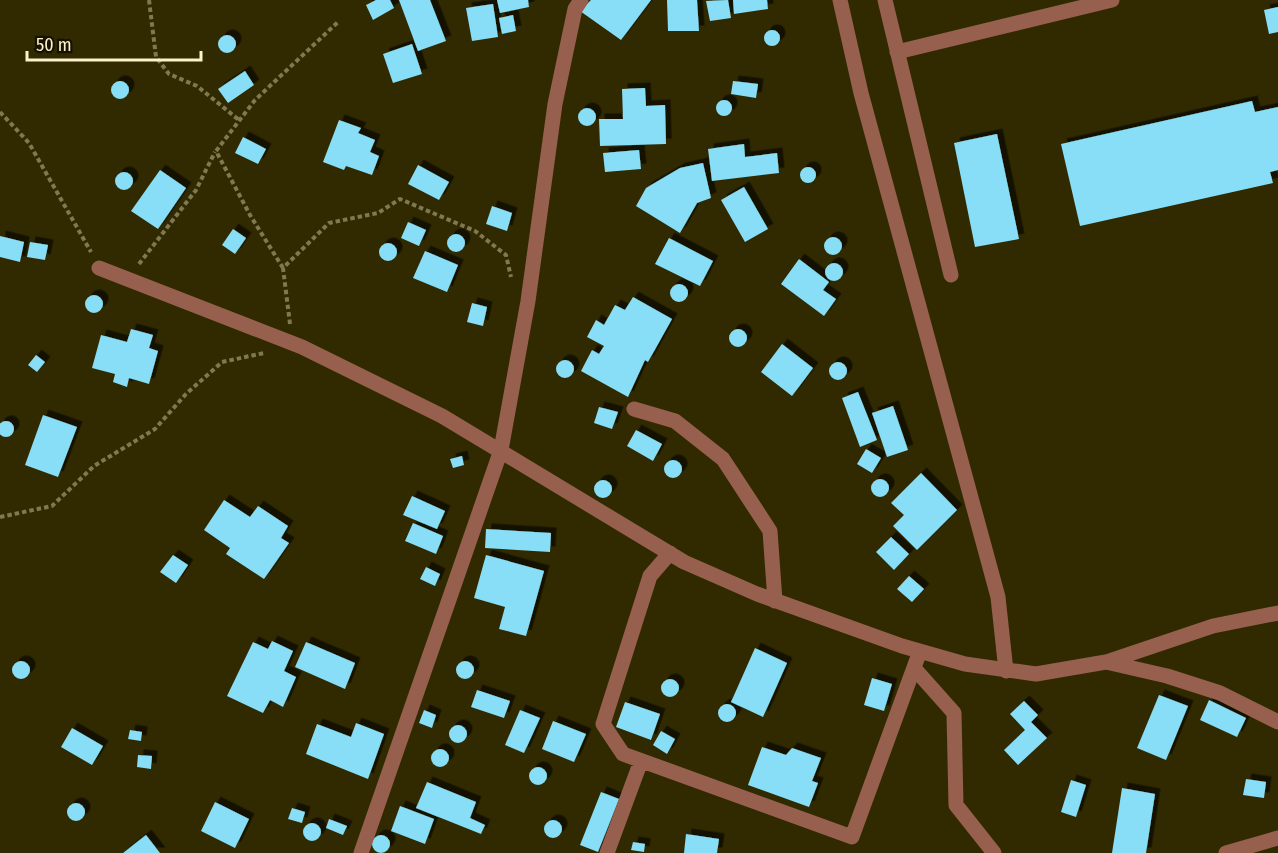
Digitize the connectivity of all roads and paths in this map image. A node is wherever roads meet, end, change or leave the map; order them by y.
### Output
1 (149, 0) edge
2 (581, 0) edge
3 (840, 0) edge
4 (885, 0) edge
5 (1112, 0) edge
6 (338, 22) dead end
7 (897, 52) junction
8 (0, 112) edge
9 (239, 120) junction
10 (216, 151) junction
11 (99, 268) joint
12 (283, 268) dead end
13 (951, 276) dead end
14 (129, 280) junction
15 (634, 409) dead end
16 (501, 450) junction
17 (670, 553) junction
18 (775, 601) junction
19 (1278, 613) edge
20 (921, 651) junction
21 (1106, 662) junction
22 (914, 668) junction
23 (1006, 671) junction
24 (1278, 722) edge
25 (641, 761) junction
26 (1278, 838) edge
27 (361, 853) edge
28 (607, 853) edge
29 (994, 853) edge
30 (1226, 853) edge

1 - 9 path
2 - 16 street
3 - 23 street
4 - 7 street
5 - 7 street
6 - 9 path
7 - 13 street
8 - 11 path
9 - 10 path
10 - 12 path
10 - 14 path
11 - 14 street
14 - 16 street
15 - 18 street
16 - 17 street
16 - 27 street
17 - 18 street
17 - 25 street
18 - 20 street
19 - 21 street
20 - 22 street
20 - 23 street
21 - 23 street
21 - 24 street
22 - 25 street
22 - 29 street
25 - 28 street
26 - 30 street

